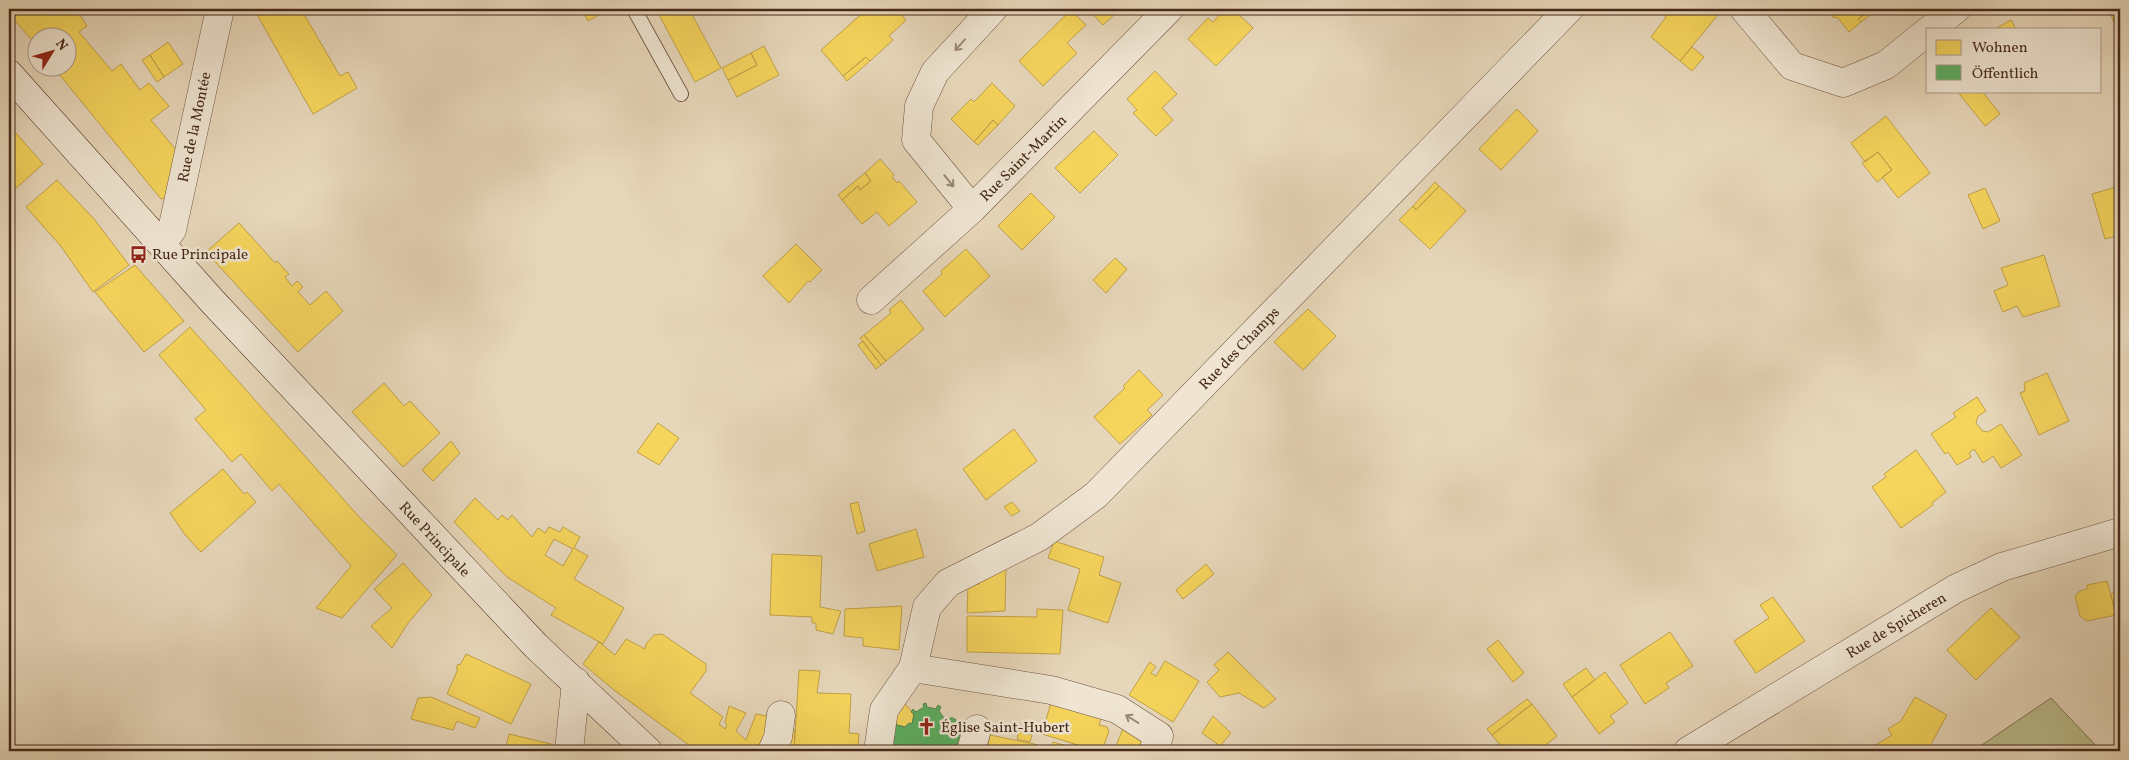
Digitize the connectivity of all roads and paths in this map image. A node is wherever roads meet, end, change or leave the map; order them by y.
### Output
1 (220, 9) edge
2 (634, 9) edge
3 (993, 9) edge
4 (1169, 9) edge
5 (1569, 9) edge
6 (1744, 9) edge
7 (1956, 9) edge
8 (1932, 28) edge
9 (1926, 33) edge
10 (9, 74) edge
11 (681, 94) dead end
12 (972, 209) junction
13 (162, 243) junction
14 (871, 300) dead end
15 (2120, 532) edge
16 (913, 668) junction
17 (576, 682) junction
18 (781, 715) dead end
19 (570, 751) edge
20 (648, 751) edge
21 (772, 751) edge
22 (878, 751) edge
23 (1153, 751) edge
24 (1688, 751) edge

1 - 13 street, Rue de la Montée
2 - 11 lane
3 -> 12 street
4 - 12 street, Rue Saint-Martin
5 - 16 street, Rue des Champs
6 - 9 street
7 - 8 street
10 - 13 street, Rue Principale
12 - 14 street, Rue Saint-Martin
13 - 17 street, Rue Principale
15 - 24 street, Rue de Spicheren
16 - 22 street
23 -> 16 street
17 - 19 street
17 - 20 street, Rue Principale
18 - 21 street

